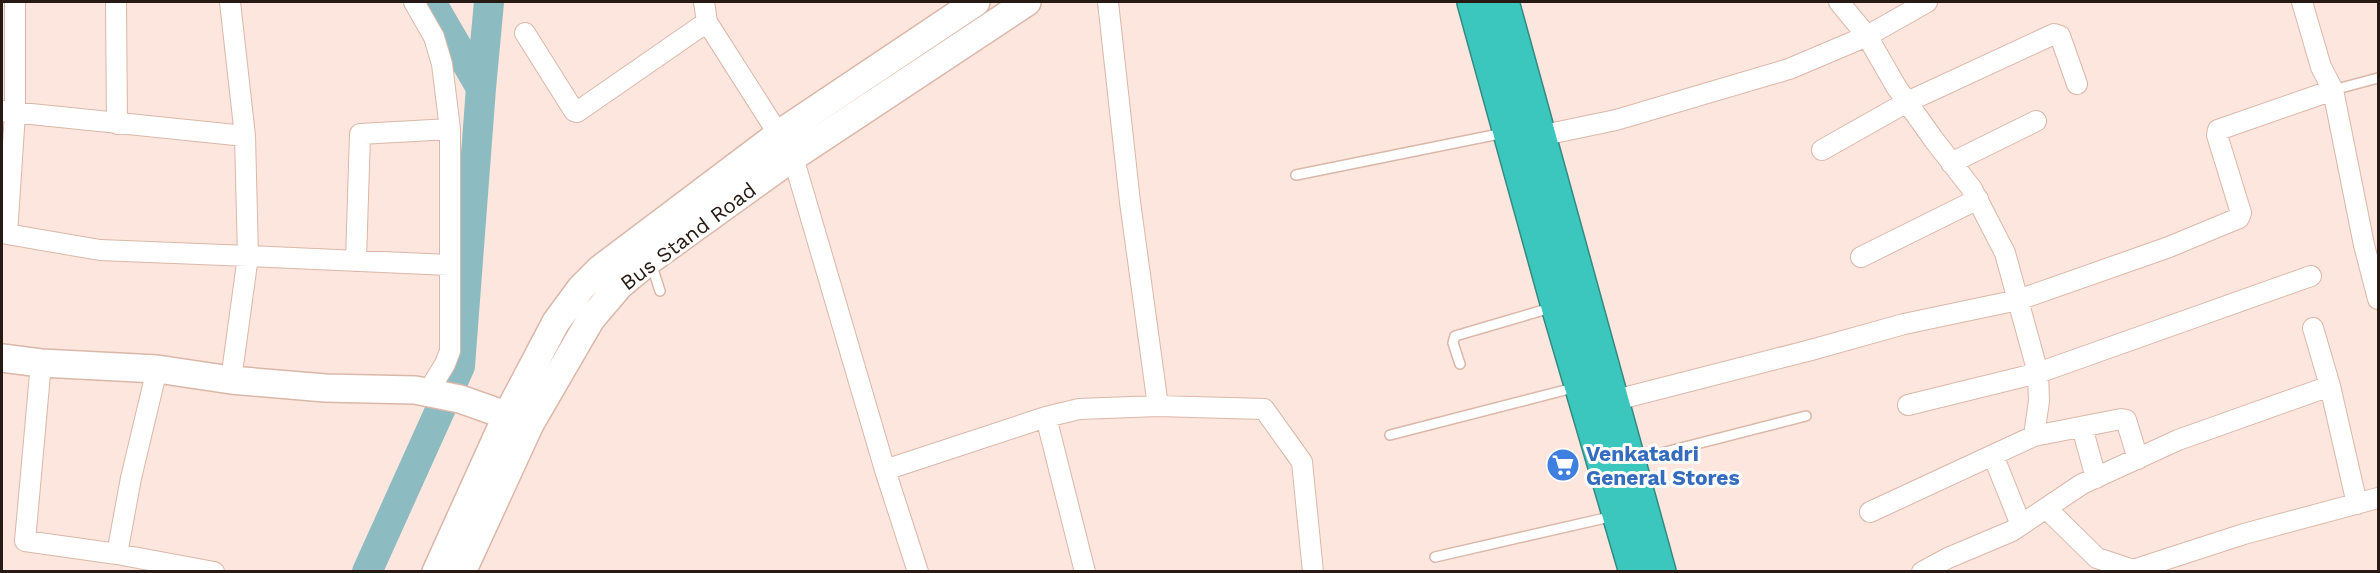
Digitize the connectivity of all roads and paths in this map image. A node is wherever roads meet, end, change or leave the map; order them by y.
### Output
1 (15, 2) edge
2 (116, 2) edge
3 (230, 2) edge
4 (414, 2) edge
5 (704, 2) edge
6 (976, 2) edge
7 (1027, 2) edge
8 (1108, 2) edge
9 (1474, 2) edge
10 (1502, 2) edge
11 (1839, 2) edge
12 (1927, 2) edge
13 (2302, 2) edge
14 (707, 22) junction
15 (525, 33) dead end
16 (1867, 36) junction
17 (2379, 78) edge
18 (2077, 84) dead end
19 (2333, 90) junction
20 (1907, 102) junction
21 (8, 112) edge
22 (2036, 121) dead end
23 (117, 124) junction
24 (450, 129) junction
25 (1524, 134) junction
26 (245, 136) junction
27 (786, 145) junction
28 (1822, 150) dead end
29 (1952, 163) junction
30 (1296, 175) dead end
31 (1978, 199) junction
32 (4, 234) edge
33 (644, 250) junction
34 (248, 256) junction
35 (1861, 257) dead end
36 (356, 261) junction
37 (449, 265) junction
38 (2312, 276) dead end
39 (660, 291) dead end
40 (2379, 299) edge
41 (2018, 300) junction
42 (1558, 306) junction
43 (2313, 328) dead end
44 (2, 358) edge
45 (41, 363) junction
46 (1460, 363) dead end
47 (157, 369) junction
48 (2038, 373) junction
49 (231, 380) junction
50 (1582, 386) junction
51 (2330, 386) junction
52 (442, 395) junction
53 (1612, 400) junction
54 (1908, 405) dead end
55 (1158, 406) junction
56 (1806, 416) dead end
57 (1046, 417) junction
58 (519, 420) junction
59 (2082, 427) junction
60 (1390, 435) dead end
61 (2034, 436) junction
62 (1993, 455) junction
63 (2138, 459) junction
64 (1628, 461) junction
65 (885, 470) junction
66 (2096, 478) junction
67 (2379, 498) edge
68 (2357, 504) junction
69 (2047, 509) junction
70 (1870, 512) dead end
71 (1620, 514) junction
72 (2021, 525) junction
73 (117, 554) junction
74 (1435, 557) dead end
75 (2137, 570) edge
76 (214, 572) edge
77 (436, 572) edge
78 (462, 572) edge
79 (918, 572) edge
80 (1085, 572) edge
81 (1313, 572) edge
82 (1636, 572) edge
83 (1659, 572) edge
84 (1922, 572) edge

1 - 21 street
2 - 23 street
3 - 26 street
4 - 24 street
5 - 14 street
6 - 27 street, Bus Stand Road
7 - 27 street, Bus Stand Road
8 - 55 street
9 - 25 highway
10 - 25 highway
11 - 16 street
12 - 16 street
13 - 19 street
14 - 15 street
14 - 27 street
16 - 20 street
16 - 25 street
17 - 19 lane
18 - 20 street
19 - 40 street
19 - 41 street
20 - 28 street
20 - 29 street
21 - 23 street
21 - 32 street
22 - 29 street
23 - 26 street
24 - 36 street
24 - 37 street
25 - 30 lane
25 - 42 highway
25 - 53 highway
26 - 34 street
27 - 33 street, Bus Stand Road
27 - 65 street
29 - 31 street
31 - 35 street
31 - 41 street
32 - 34 street
33 - 39 lane
33 - 58 street, Bus Stand Road
34 - 36 street
34 - 49 street
36 - 37 street
37 - 52 street
38 - 48 street
41 - 48 street
41 - 53 street
42 - 46 lane
42 - 50 highway
43 - 51 street
44 - 45 street
45 - 47 street
45 - 73 street
47 - 49 street
47 - 73 street
48 - 54 street
48 - 61 street
49 - 52 street
50 - 60 lane
50 - 71 highway
51 - 63 street
51 - 68 street
52 - 58 street
53 - 64 highway
55 - 57 street
55 - 81 street
56 - 64 lane
57 - 65 street
57 - 80 street
58 - 77 street, Bus Stand Road
58 - 78 street, Bus Stand Road
59 - 61 street
59 - 63 street
59 - 66 street
61 - 62 street
62 - 70 street
62 - 72 street
63 - 66 street
64 - 83 highway
65 - 79 street
66 - 69 street
67 - 68 street
68 - 75 street
69 - 72 street
69 - 75 street
71 - 74 lane
71 - 82 highway
72 - 84 street
73 - 76 street

